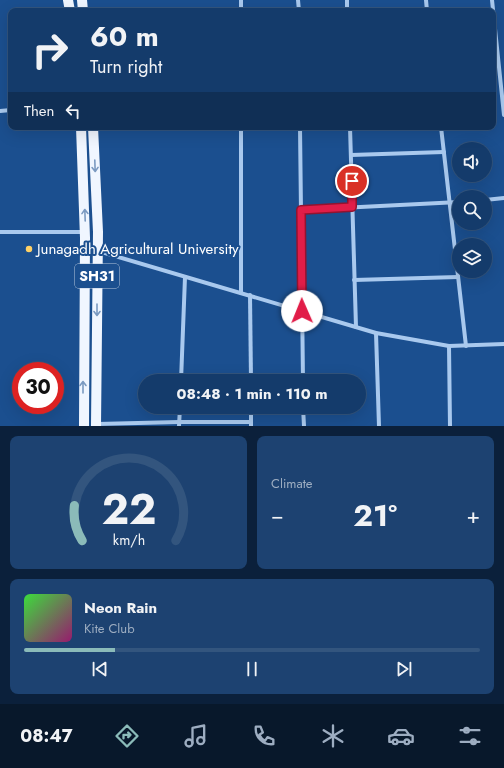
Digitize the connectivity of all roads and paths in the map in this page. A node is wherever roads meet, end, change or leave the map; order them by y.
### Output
1 (496, 39) edge
2 (504, 115) edge
3 (81, 130) edge
4 (93, 130) edge
5 (241, 130) edge
6 (300, 130) edge
7 (350, 130) edge
8 (441, 130) edge
9 (444, 152) junction
10 (351, 155) junction
11 (504, 198) edge
12 (492, 199) edge
13 (449, 203) junction
14 (452, 203) edge
15 (352, 207) junction
16 (301, 210) junction
17 (0, 232) edge
18 (85, 232) junction
19 (453, 238) edge
20 (97, 251) junction
21 (185, 277) junction
22 (452, 277) edge
23 (458, 278) edge
24 (354, 280) junction
25 (241, 293) junction
26 (250, 295) junction
27 (302, 311) junction
28 (356, 327) junction
29 (376, 333) junction
30 (504, 344) edge
31 (449, 346) junction
32 (466, 346) junction
33 (181, 374) edge
34 (251, 374) edge
35 (303, 374) edge
36 (303, 414) edge
37 (180, 424) edge
38 (251, 424) edge
39 (96, 425) edge
40 (84, 426) edge
41 (304, 426) edge
42 (379, 426) edge
43 (450, 426) edge

1 - 2 street
18 -> 3 main road
4 -> 20 main road, SH31
5 - 25 street
6 - 16 street
7 - 10 street
8 - 9 street
9 - 10 street
9 - 13 street
10 - 15 street
11 - 12 street
13 - 14 street
13 - 15 street
13 - 19 street
15 - 16 street
15 - 24 street
16 - 27 street
17 - 18 street
40 -> 18 main road
20 - 21 street
20 -> 39 main road, SH31
21 - 25 street
21 - 33 street
22 - 24 street
23 - 32 street
24 - 28 street
25 - 26 street
26 - 27 street
26 - 34 street
27 - 28 street
27 - 35 street
28 - 29 street
29 - 31 street
29 - 42 street
30 - 32 street
31 - 32 street
31 - 43 street
36 - 41 street
37 - 38 street
37 - 39 street

